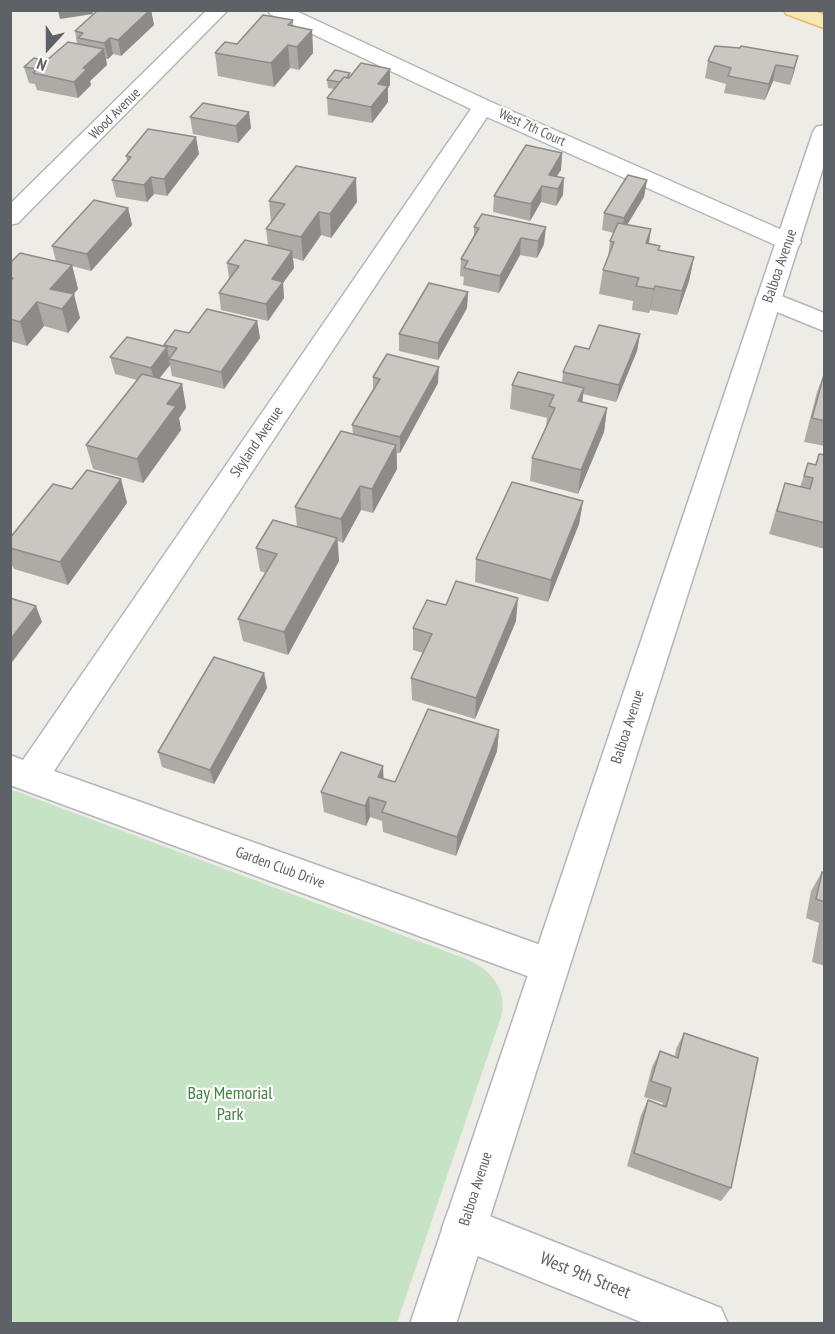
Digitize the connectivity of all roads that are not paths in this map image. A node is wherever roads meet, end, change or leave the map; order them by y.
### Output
1 (219, 10) edge
2 (277, 10) edge
3 (793, 10) edge
4 (825, 22) edge
5 (483, 107) junction
6 (825, 132) edge
7 (10, 218) edge
8 (789, 242) junction
9 (769, 299) junction
10 (825, 323) edge
11 (20, 774) edge
12 (549, 966) junction
13 (464, 1228) junction
14 (433, 1323) edge
15 (705, 1323) edge

1 - 7 street, Wood Avenue
2 - 5 street, West 7th Court
3 - 4 main road
5 - 8 street, West 7th Court
5 - 11 street, Skyland Avenue
6 - 8 street, Balboa Avenue
8 - 9 street, Balboa Avenue
9 - 10 street
9 - 12 street, Balboa Avenue
11 - 12 street, Garden Club Drive
12 - 13 street, Balboa Avenue
13 - 14 street, Balboa Avenue
13 - 15 street, West 9th Street

